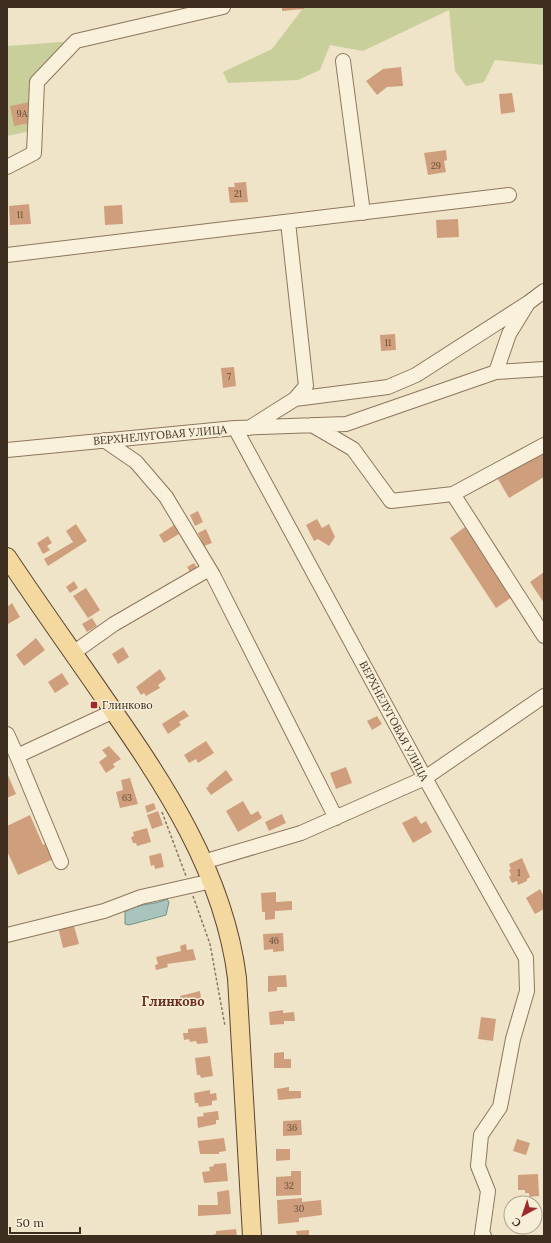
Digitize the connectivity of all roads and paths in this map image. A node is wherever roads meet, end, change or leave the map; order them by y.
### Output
1 (223, 7) edge
2 (343, 61) dead end
3 (7, 167) edge
4 (509, 195) dead end
5 (363, 213) junction
6 (288, 222) junction
7 (9, 250) edge
8 (544, 291) edge
9 (528, 303) junction
10 (544, 369) edge
11 (496, 372) junction
12 (295, 399) junction
13 (312, 425) junction
14 (242, 428) junction
15 (104, 440) junction
16 (544, 446) edge
17 (7, 450) edge
18 (453, 494) junction
19 (9, 566) edge
20 (209, 569) junction
21 (544, 636) edge
22 (73, 653) junction
23 (544, 696) edge
24 (114, 711) junction
25 (7, 734) edge
26 (16, 756) junction
27 (425, 778) junction
28 (159, 806) dead end
29 (336, 818) junction
30 (61, 862) dead end
31 (203, 862) junction
32 (212, 881) junction
33 (190, 886) junction
34 (7, 935) edge
35 (226, 1027) dead end
36 (252, 1236) edge
37 (484, 1236) edge

1 - 3 street
2 - 5 street
4 - 5 street
5 - 6 street
6 - 7 street
6 - 12 street
8 - 9 street
9 - 11 street
9 - 12 street
10 - 11 street
11 - 13 street
12 - 14 street
13 - 14 street
13 - 18 street
14 - 15 street, ВЕРХНЕЛУГОВАЯ УЛИЦА
14 - 27 street, ВЕРХНЕЛУГОВАЯ УЛИЦА
15 - 17 street, ВЕРХНЕЛУГОВАЯ УЛИЦА
15 - 20 street
16 - 18 street
18 - 21 street
19 - 22 main road
20 - 22 street
20 - 29 street
22 - 24 main road
23 - 27 street
24 - 26 street
24 - 31 main road
25 - 26 street
26 - 30 street
27 - 29 street
27 - 37 street, ВЕРХНЕЛУГОВАЯ УЛИЦА
28 - 33 path
29 - 31 street
31 - 32 main road
32 - 33 street
32 - 36 main road
33 - 34 street
33 - 35 path

